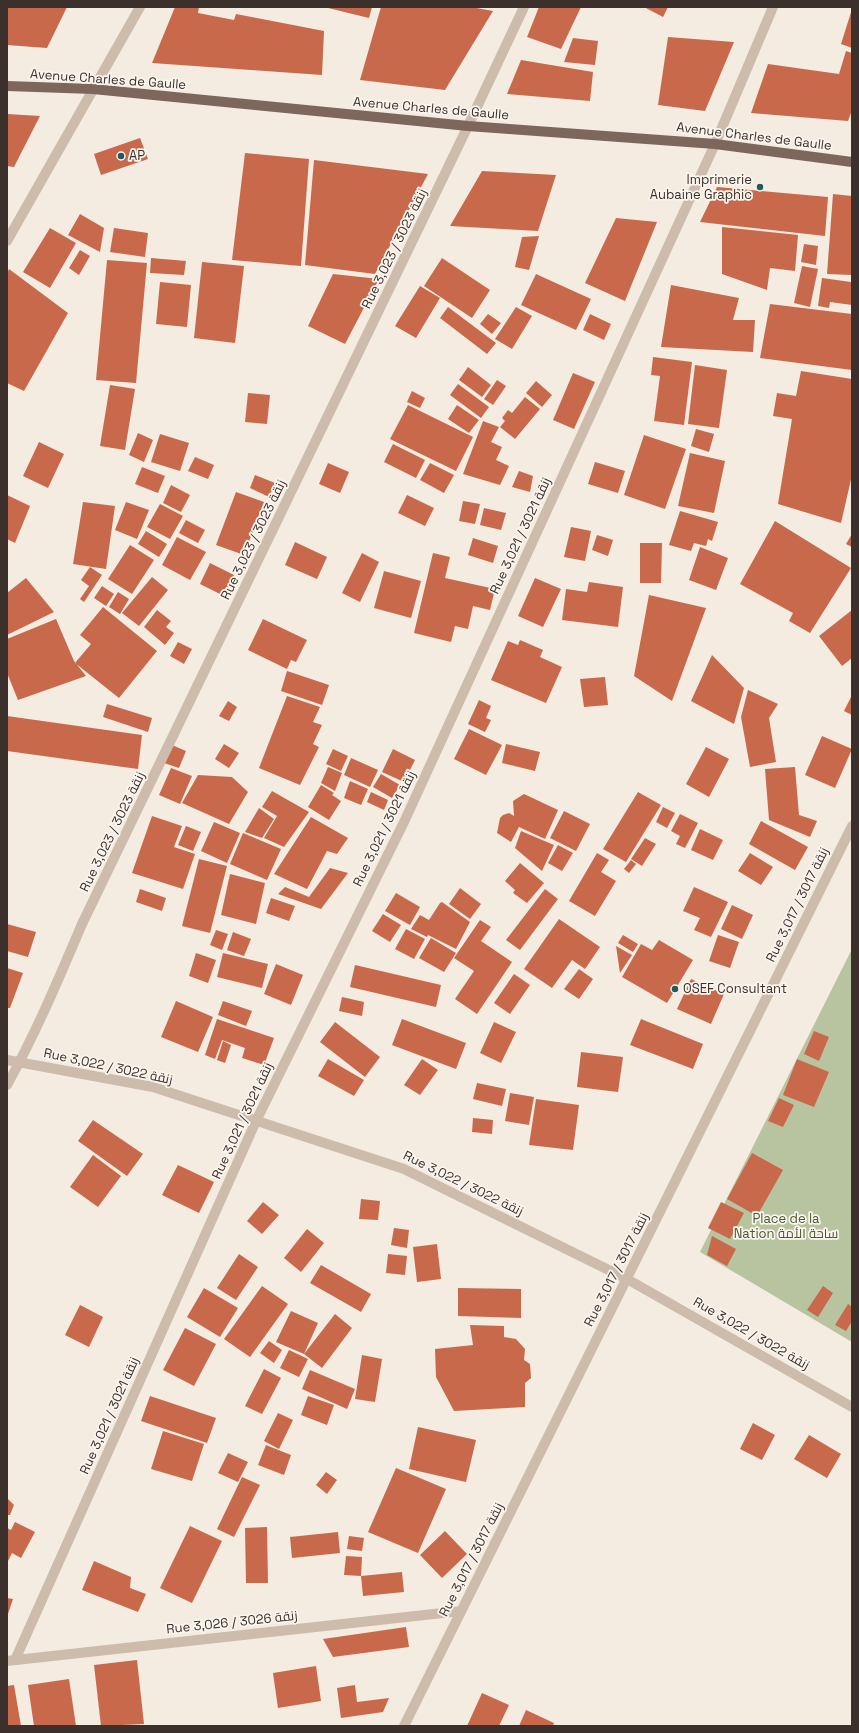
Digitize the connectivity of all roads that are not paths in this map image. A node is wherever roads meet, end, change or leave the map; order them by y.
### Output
1 (140, 7) edge
2 (524, 7) edge
3 (772, 7) edge
4 (7, 86) edge
5 (93, 89) junction
6 (468, 126) junction
7 (715, 144) junction
8 (852, 162) edge
9 (7, 242) edge
10 (852, 826) edge
11 (842, 846) junction
12 (852, 850) edge
13 (7, 1060) edge
14 (20, 1062) junction
15 (7, 1085) edge
16 (256, 1120) junction
17 (627, 1279) junction
18 (852, 1406) edge
19 (461, 1611) junction
20 (11, 1661) edge
21 (404, 1726) edge

1 - 5 street
2 - 6 street, Rue 3,023 / زنقة 3023
3 - 7 street, Rue 3,021 / زنقة 3021
4 - 5 main road, Avenue Charles de Gaulle
5 - 6 main road, Avenue Charles de Gaulle
5 - 9 street
6 - 7 main road, Avenue Charles de Gaulle
6 - 14 street, Rue 3,023 / زنقة 3023
7 - 8 main road, Avenue Charles de Gaulle
7 - 16 street, Rue 3,021 / زنقة 3021
10 - 11 street, Rue 3,017 / زنقة 3017
11 - 12 street
11 - 17 street, Rue 3,017 / زنقة 3017
13 - 14 street, Rue 3,022 / زنقة 3022
14 - 15 street, Rue 3,023 / زنقة 3023
14 - 16 street, Rue 3,022 / زنقة 3022
16 - 17 street, Rue 3,022 / زنقة 3022
16 - 20 street, Rue 3,021 / زنقة 3021
17 - 18 street, Rue 3,022 / زنقة 3022
17 - 19 street, Rue 3,017 / زنقة 3017
19 - 20 street, Rue 3,026 / زنقة 3026
19 - 21 street, Rue 3,017 / زنقة 3017

